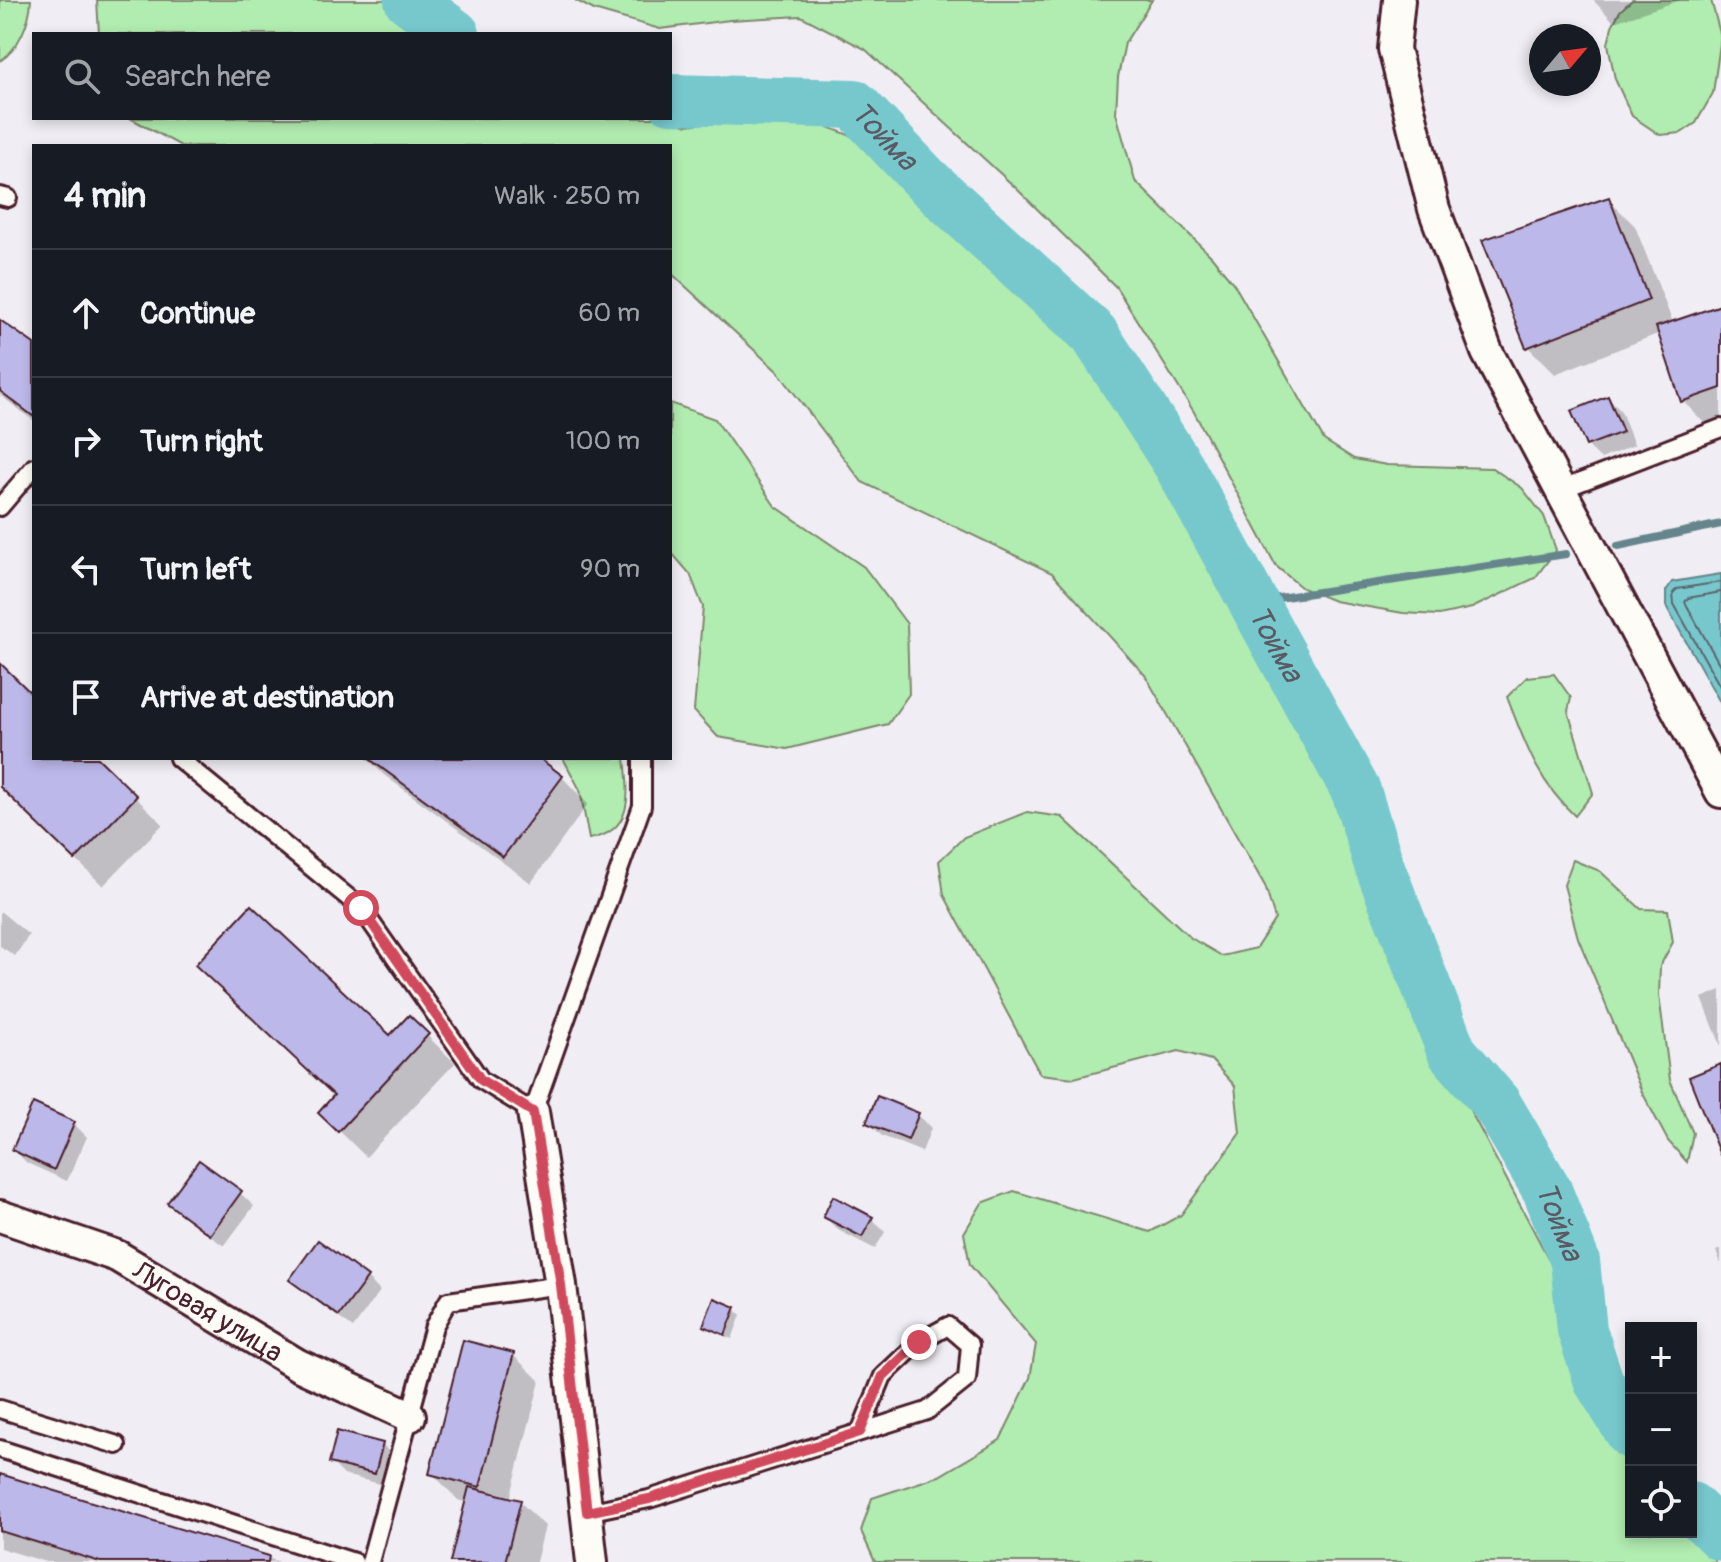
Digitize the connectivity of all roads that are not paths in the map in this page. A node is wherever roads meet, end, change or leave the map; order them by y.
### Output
1 (1399, 0) edge
2 (1721, 428) edge
3 (32, 469) edge
4 (1560, 490) junction
5 (0, 507) edge
6 (180, 760) edge
7 (642, 760) edge
8 (1721, 792) edge
9 (533, 1112) junction
10 (0, 1216) edge
11 (561, 1285) junction
12 (0, 1409) edge
13 (410, 1416) junction
14 (860, 1432) junction
15 (117, 1445) dead end
16 (0, 1449) edge
17 (587, 1512) junction
18 (354, 1562) edge
19 (370, 1562) edge
20 (592, 1562) edge

1 - 4 street
2 - 4 lane
3 - 5 lane
4 - 8 street
6 - 9 lane
7 - 9 lane
9 - 11 street
10 - 13 street, Луговая улица
11 - 13 lane
11 - 17 street
12 - 15 lane
13 - 19 lane
14 - 14 lane
14 - 17 lane
16 - 18 lane
17 - 20 street

